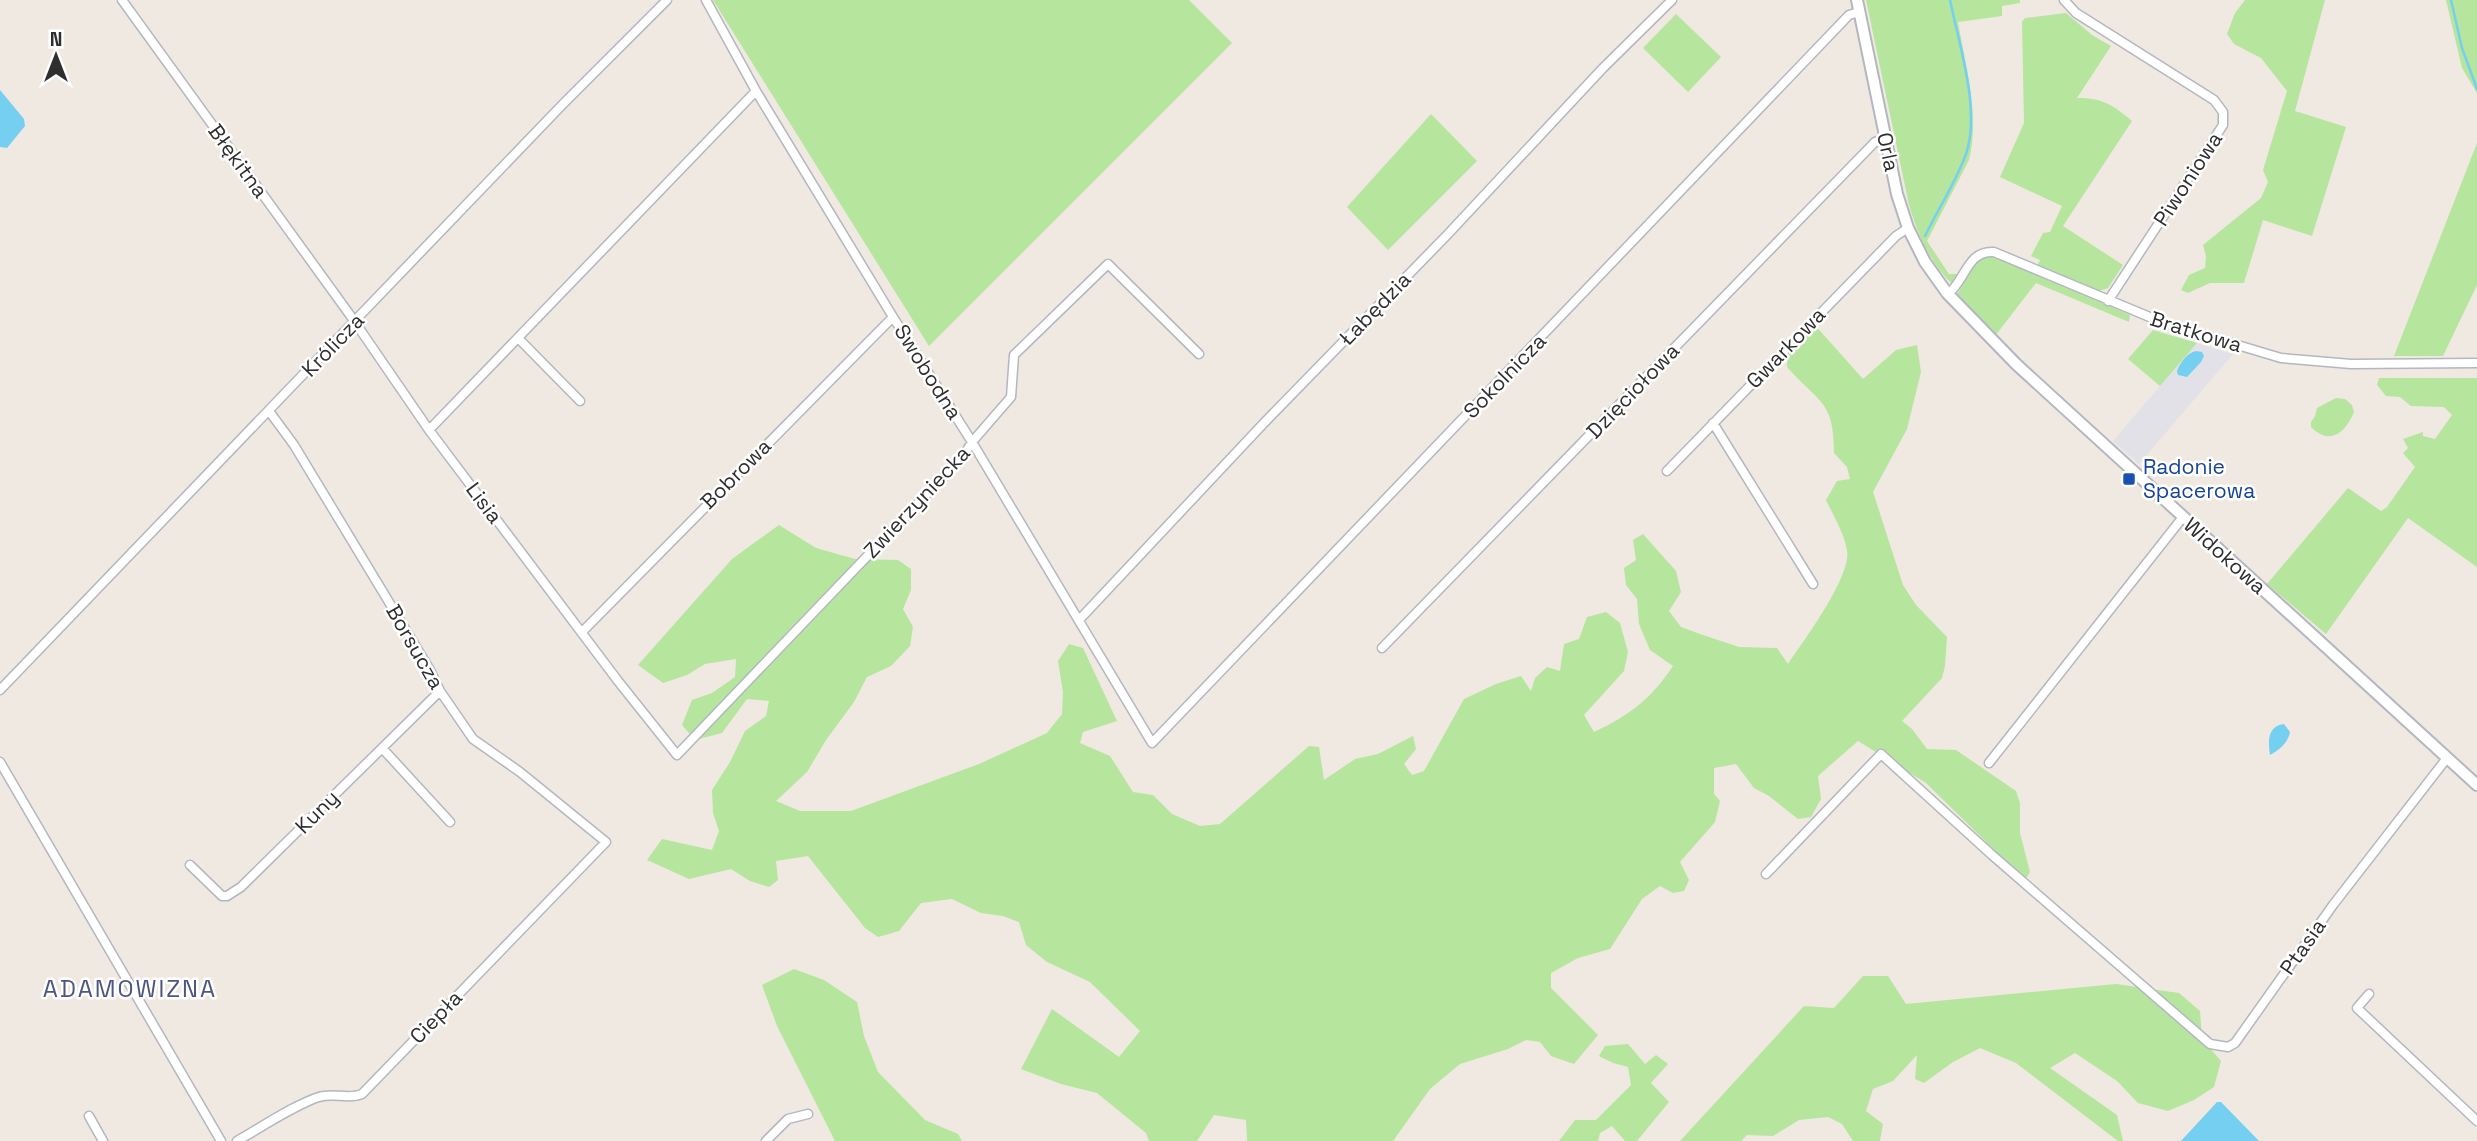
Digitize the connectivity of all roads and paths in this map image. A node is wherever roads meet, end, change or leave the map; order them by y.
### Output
1 (122, 0) edge
2 (667, 0) edge
3 (706, 0) edge
4 (1672, 0) edge
5 (2064, 0) edge
6 (1858, 6) edge
7 (756, 92) junction
8 (1886, 138) junction
9 (1908, 228) junction
10 (1947, 293) junction
11 (2108, 302) junction
12 (892, 317) junction
13 (354, 322) junction
14 (518, 338) junction
15 (1199, 354) dead end
16 (2477, 363) edge
17 (580, 401) dead end
18 (270, 411) junction
19 (1713, 423) junction
20 (429, 430) junction
21 (972, 442) junction
22 (1667, 471) dead end
23 (2183, 517) junction
24 (1813, 584) dead end
25 (1079, 620) junction
26 (582, 632) junction
27 (1382, 648) dead end
28 (618, 681) joint
29 (0, 691) edge
30 (440, 691) junction
31 (1152, 743) joint
32 (382, 748) junction
33 (2447, 758) junction
34 (0, 762) edge
35 (1989, 763) dead end
36 (2477, 785) edge
37 (450, 822) dead end
38 (606, 842) joint
39 (190, 865) dead end
40 (1766, 874) dead end
41 (2369, 994) dead end
42 (808, 1114) dead end
43 (89, 1116) dead end
44 (2477, 1121) edge
45 (103, 1141) edge
46 (221, 1141) edge
47 (237, 1141) edge
48 (766, 1141) edge

1 - 13 street, Błękitna
2 - 13 street, Królicza
3 - 7 street, Swobodna
4 - 25 street, Łabędzia
5 - 11 street, Piwoniowa
6 - 8 street, Orla
6 - 31 street, Sokolnicza
7 - 12 street, Swobodna
7 - 14 street
8 - 9 street, Orla
8 - 27 street, Dzięciołowa
9 - 10 street, Orla
9 - 19 street, Gwarkowa
10 - 11 street, Bratkowa
10 - 23 street, Widokowa
11 - 16 street, Bratkowa
12 - 21 street, Swobodna
12 - 26 street, Bobrowa
13 - 18 street, Królicza
13 - 20 street, Lisia
14 - 17 street
14 - 20 street
15 - 21 street, Zwierzyniecka
18 - 29 street, Królicza
18 - 30 street, Borsucza
19 - 22 street, Gwarkowa
19 - 24 street
20 - 26 street, Lisia
21 - 25 street, Swobodna
21 - 28 street, Zwierzyniecka
23 - 33 street, Widokowa
23 - 35 street
25 - 31 street, Swobodna
26 - 28 street, Lisia
30 - 32 street, Kuny
30 - 38 street, Borsucza
32 - 37 street
32 - 39 street, Kuny
33 - 36 street, Widokowa
33 - 40 street, Ptasia
34 - 46 street
38 - 47 street, Ciepła
41 - 44 street
42 - 48 street
43 - 45 street

